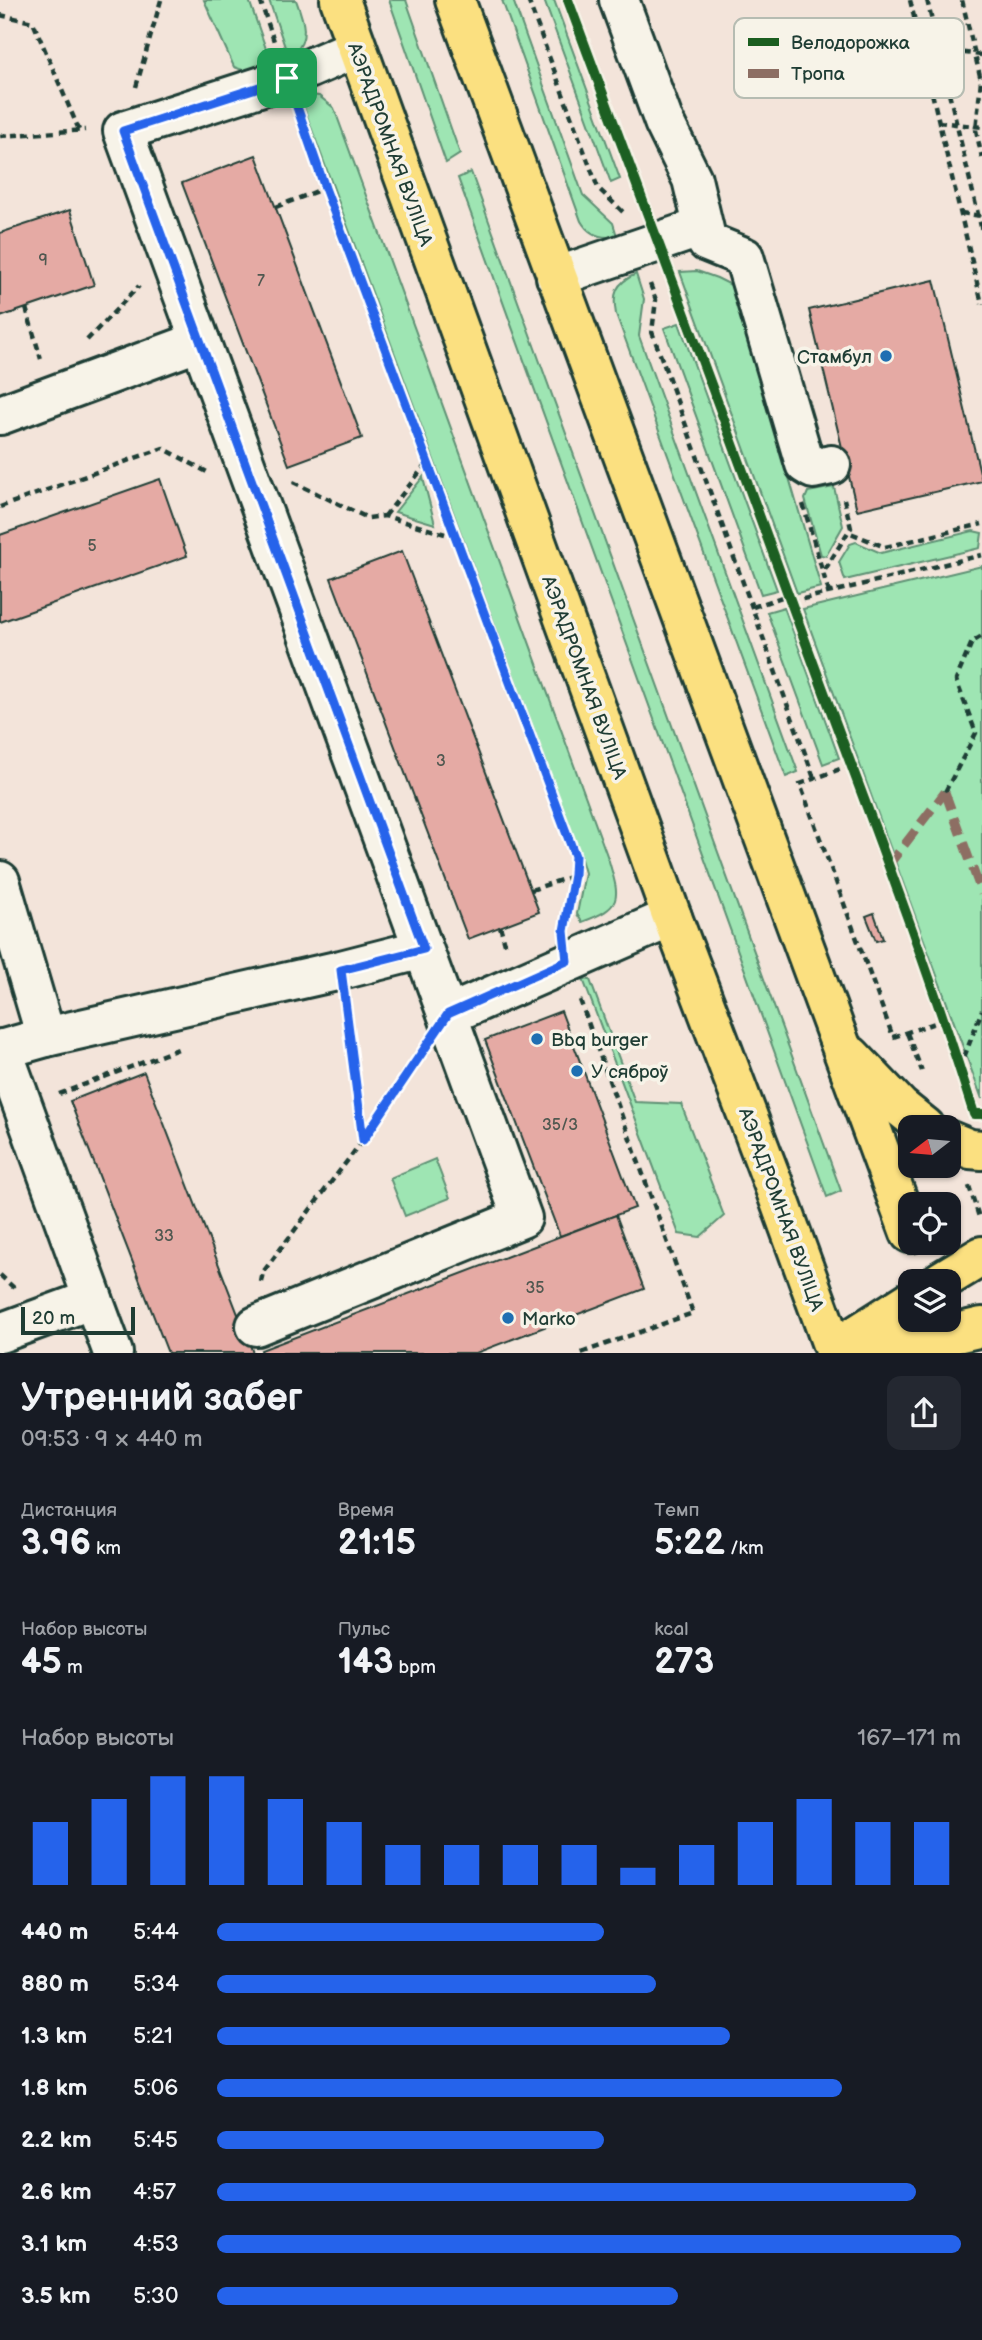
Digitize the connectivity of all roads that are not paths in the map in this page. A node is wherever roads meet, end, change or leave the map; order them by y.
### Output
1 (340, 0) edge
2 (455, 0) edge
3 (619, 0) edge
4 (356, 48) junction
5 (702, 227) junction
6 (556, 277) junction
7 (200, 341) junction
8 (0, 415) edge
9 (831, 465) dead end
10 (0, 881) edge
11 (672, 917) junction
12 (424, 949) junction
13 (448, 1014) junction
14 (46, 1037) junction
15 (839, 1045) junction
16 (1, 1049) edge
17 (910, 1115) edge
18 (961, 1145) edge
19 (974, 1162) edge
20 (898, 1201) edge
21 (982, 1256) edge
22 (961, 1269) edge
23 (93, 1299) junction
24 (898, 1309) edge
25 (256, 1326) road end
26 (0, 1333) edge
27 (957, 1334) edge
28 (832, 1352) edge
29 (113, 1353) edge

1 - 4 main road, АЭРАДРОМНАЯ ВУЛІЦА
2 - 6 main road
3 - 5 lane
4 - 7 lane
4 - 11 main road, АЭРАДРОМНАЯ ВУЛІЦА
5 - 6 lane
5 - 9 lane
6 - 15 main road
7 - 8 lane
7 - 12 lane
10 - 14 lane
11 - 13 lane
11 - 28 main road, АЭРАДРОМНАЯ ВУЛІЦА
12 - 13 lane
12 - 14 lane
13 - 25 lane
14 - 16 lane
15 - 17 main road
15 - 20 main road
16 - 23 lane
18 - 19 main road
21 - 22 main road
23 - 26 lane
23 - 29 lane
24 - 28 main road
27 - 28 main road

